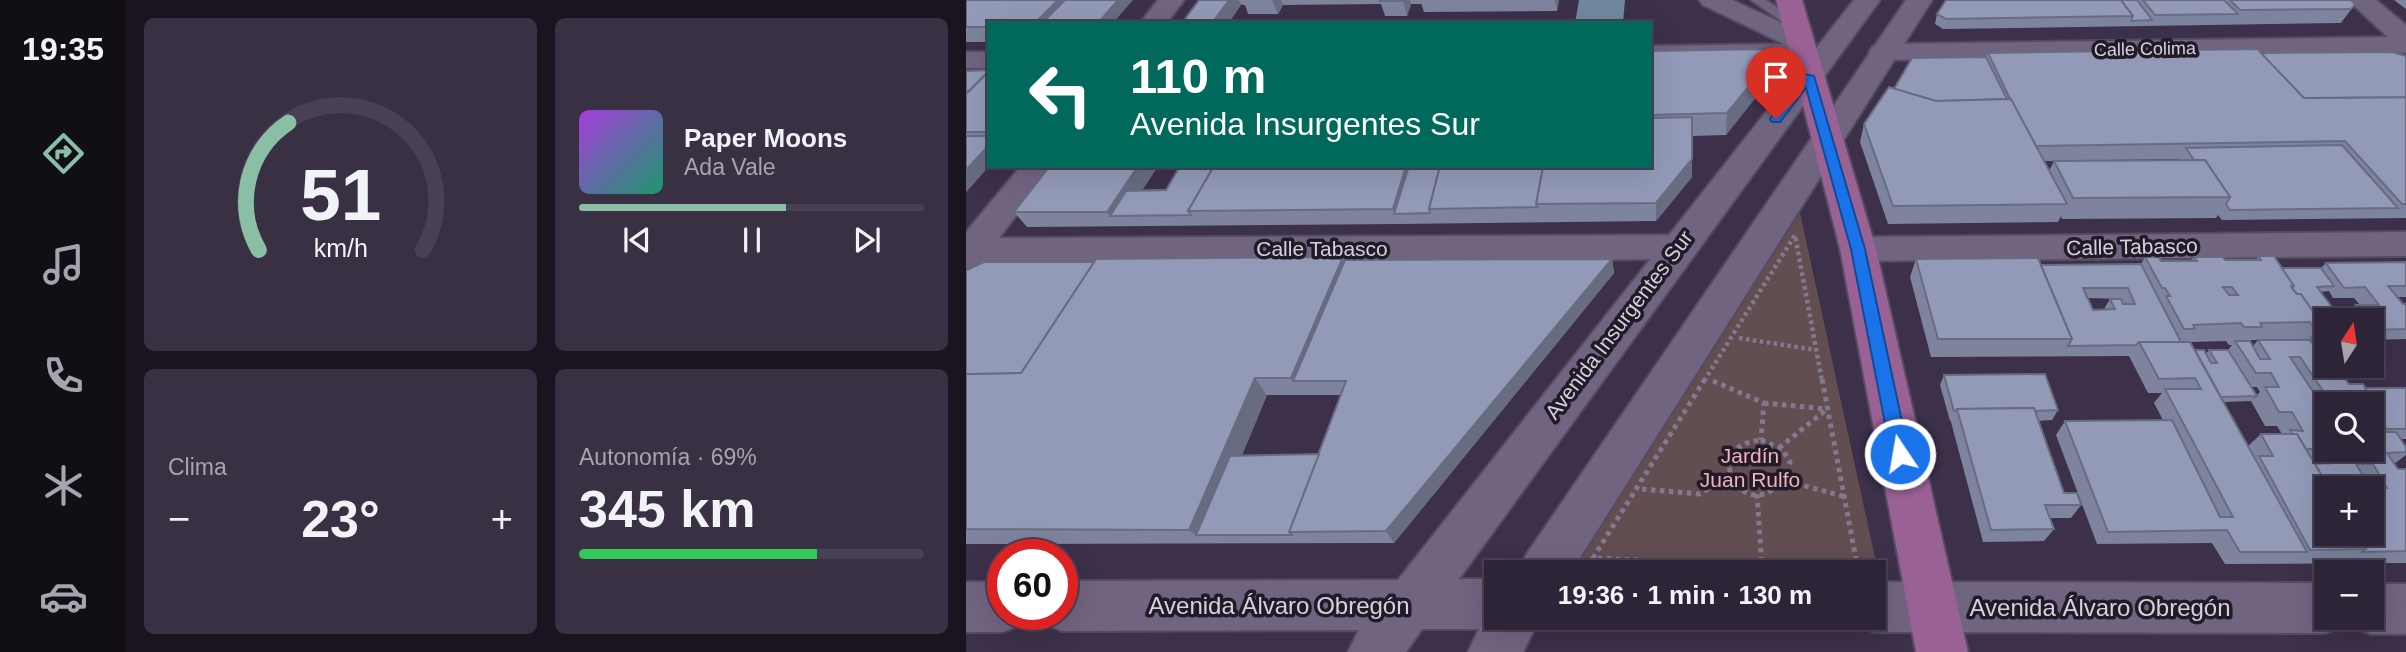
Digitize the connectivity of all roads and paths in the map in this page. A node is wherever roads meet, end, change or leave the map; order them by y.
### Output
1 (1171, 0) edge
2 (1712, 0) edge
3 (1757, 0) edge
4 (1867, 0) edge
5 (1919, 0) edge
6 (2361, 0) edge
7 (1155, 21) edge
8 (2406, 38) edge
9 (1799, 39) edge
10 (2406, 45) edge
11 (1883, 52) junction
12 (1652, 54) edge
13 (966, 60) edge
14 (987, 60) edge
15 (1826, 138) junction
16 (1036, 168) edge
17 (1795, 235) dead end
18 (2406, 244) edge
19 (1678, 247) junction
20 (1858, 249) junction
21 (967, 252) edge
22 (1732, 337) dead end
23 (1816, 350) junction
24 (1705, 378) dead end
25 (1764, 403) junction
26 (1827, 409) junction
27 (1761, 440) junction
28 (1779, 448) junction
29 (1730, 475) junction
30 (1787, 481) junction
31 (1634, 489) dead end
32 (1757, 494) junction
33 (1846, 497) junction
34 (1593, 558) dead end
35 (1552, 560) edge
36 (1631, 560) edge
37 (1762, 560) edge
38 (1856, 560) edge
39 (1484, 604) edge
40 (1408, 605) junction
41 (1078, 606) edge
42 (966, 607) edge
43 (987, 607) edge
44 (2384, 608) edge
45 (2314, 609) edge
46 (2406, 609) edge
47 (1886, 611) edge
48 (1508, 630) edge
49 (1937, 630) edge
50 (1374, 652) edge
51 (1494, 652) edge

1 - 7 main road
2 - 9 main road
3 - 9 lane
4 - 9 main road, Avenida Insurgentes Sur
5 - 11 main road
6 - 8 main road
9 - 12 main road
9 - 15 main road
9 - 19 main road, Avenida Insurgentes Sur
10 - 11 main road, Calle Colima
11 - 15 main road
13 - 14 main road
15 - 20 main road
15 - 35 main road
16 - 21 main road
17 - 23 path
18 - 20 main road, Calle Tabasco
19 - 21 main road, Calle Tabasco
19 - 40 main road, Avenida Insurgentes Sur
20 - 49 main road
22 - 23 path
23 - 26 path
24 - 25 path
25 - 26 path
25 - 27 path
26 - 28 path
26 - 33 path
27 - 28 path
27 - 29 path
28 - 30 path
29 - 31 path
29 - 32 path
30 - 32 path
30 - 33 path
32 - 37 path
33 - 38 path
34 - 36 path
39 - 40 main road, Avenida Álvaro Obregón
40 - 41 main road, Avenida Álvaro Obregón
40 - 50 main road, Avenida Insurgentes Sur
42 - 43 main road
44 - 46 main road
45 - 49 main road, Avenida Álvaro Obregón
47 - 49 main road, Avenida Álvaro Obregón
48 - 51 main road

